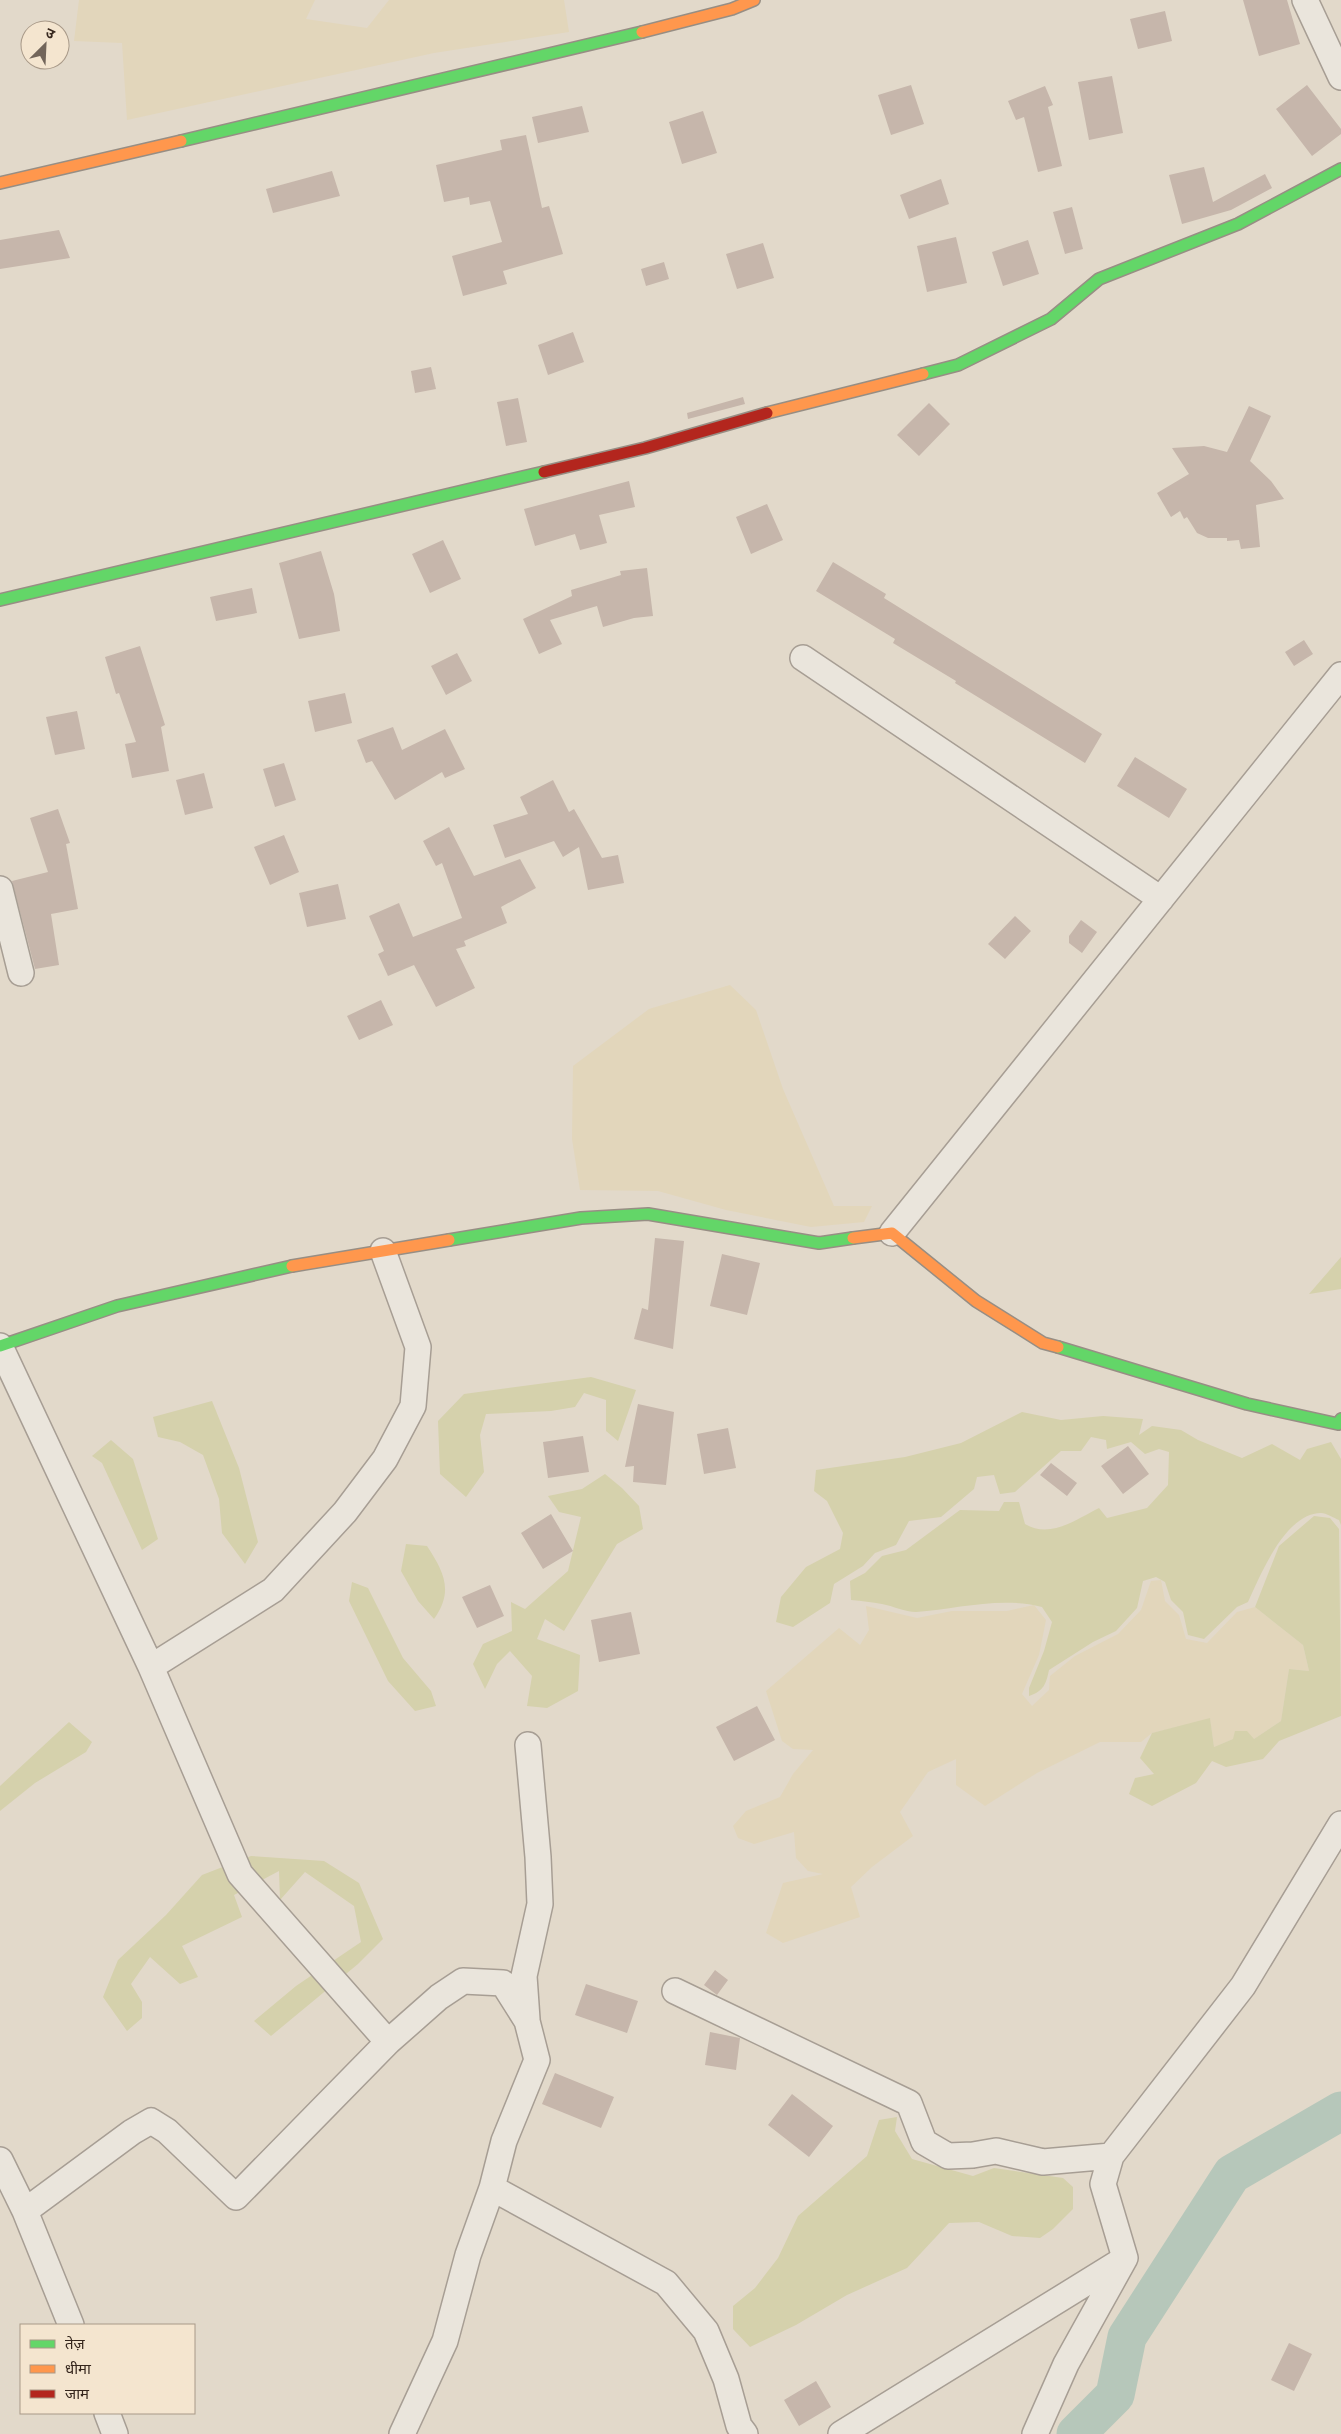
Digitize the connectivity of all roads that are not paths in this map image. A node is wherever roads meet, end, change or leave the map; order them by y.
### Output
1 (754, 0) edge
2 (1305, 0) edge
3 (1341, 77) edge
4 (1341, 168) edge
5 (0, 183) edge
6 (0, 600) edge
7 (803, 658) dead end
8 (1341, 675) edge
9 (0, 889) edge
10 (1161, 899) junction
11 (22, 973) dead end
12 (892, 1233) junction
13 (383, 1251) junction
14 (0, 1346) edge
15 (1340, 1423) edge
16 (151, 1667) junction
17 (528, 1744) dead end
18 (1341, 1824) edge
19 (675, 1991) dead end
20 (527, 2021) junction
21 (388, 2042) junction
22 (1111, 2156) junction
23 (0, 2160) edge
24 (492, 2188) junction
25 (25, 2211) junction
26 (1125, 2258) junction
27 (71, 2324) edge
28 (107, 2414) edge
29 (115, 2434) edge
30 (402, 2434) edge
31 (746, 2434) edge
32 (841, 2434) edge
33 (1035, 2434) edge

1 - 5 street
2 - 3 street
4 - 6 street
7 - 10 street
8 - 10 street
9 - 11 street
10 - 12 street
12 - 13 street
12 - 15 street
13 - 14 street
13 - 16 street
14 - 16 street
16 - 21 street
17 - 20 street
18 - 22 street
19 - 22 street
20 - 21 street
20 - 24 street
21 - 25 street
22 - 26 street
23 - 25 street
24 - 30 street
24 - 31 street
25 - 27 street
26 - 32 street
26 - 33 street
28 - 29 street

